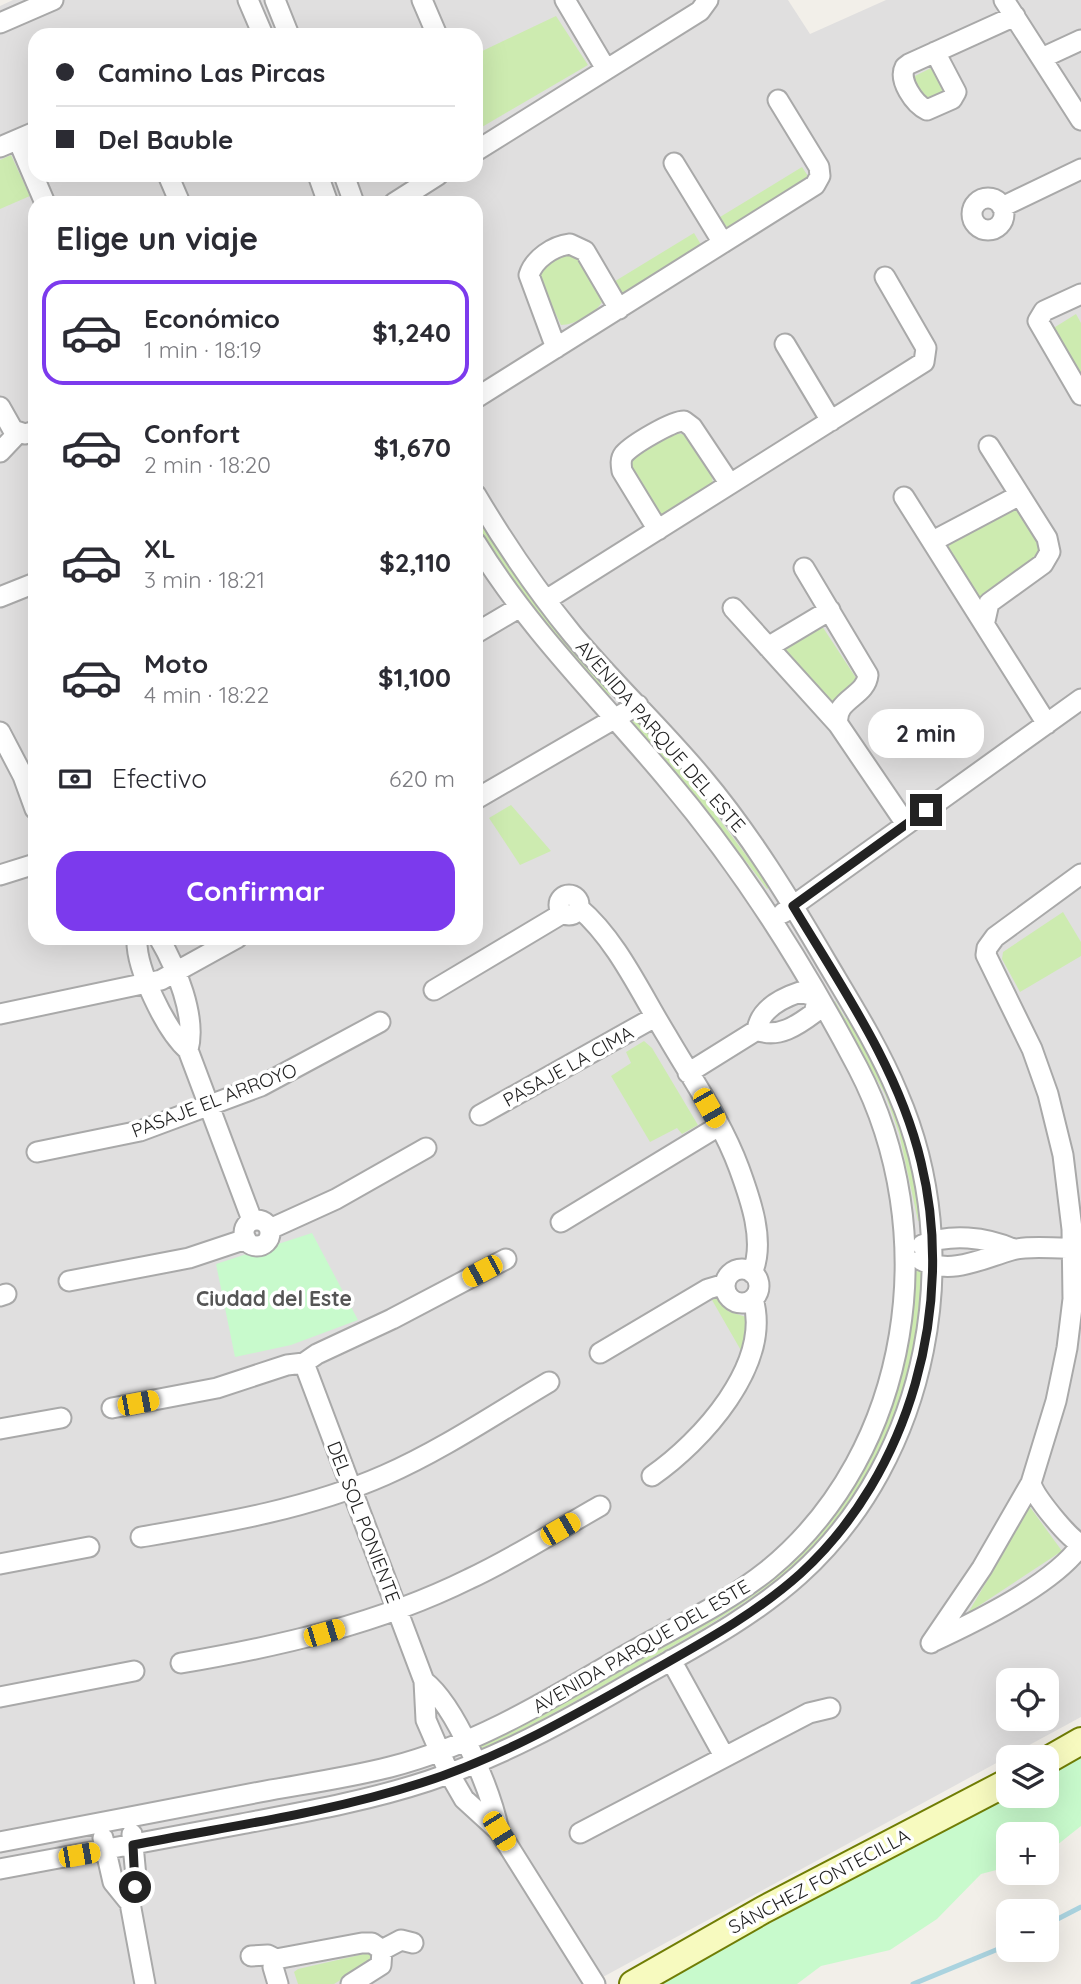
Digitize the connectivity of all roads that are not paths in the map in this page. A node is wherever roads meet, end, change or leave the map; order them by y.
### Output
1 (53, 0) edge
2 (248, 0) edge
3 (275, 0) edge
4 (422, 0) edge
5 (565, 0) edge
6 (708, 0) edge
7 (1010, 8) edge
8 (0, 23) edge
9 (260, 28) edge
10 (286, 28) edge
11 (433, 28) edge
12 (1081, 40) edge
13 (935, 52) dead end
14 (1042, 58) junction
15 (607, 69) junction
16 (778, 100) dead end
17 (1081, 120) edge
18 (18, 140) edge
19 (483, 141) edge
20 (28, 163) edge
21 (674, 163) dead end
22 (1081, 169) edge
23 (427, 182) edge
24 (405, 196) edge
25 (1002, 207) dead end
26 (723, 243) junction
27 (886, 277) dead end
28 (1081, 294) edge
29 (619, 309) junction
30 (785, 344) dead end
31 (556, 348) junction
32 (483, 394) edge
33 (1081, 395) edge
34 (0, 407) edge
35 (831, 421) junction
36 (27, 432) edge
37 (989, 446) dead end
38 (0, 452) edge
39 (730, 484) junction
40 (1020, 495) junction
41 (904, 496) dead end
42 (483, 506) edge
43 (658, 530) junction
44 (933, 541) junction
45 (483, 553) edge
46 (804, 568) dead end
47 (28, 586) edge
48 (0, 597) edge
49 (546, 600) junction
50 (520, 607) junction
51 (733, 608) dead end
52 (830, 610) junction
53 (985, 621) junction
54 (483, 629) edge
55 (768, 647) junction
56 (1081, 699) edge
57 (638, 705) junction
58 (614, 719) junction
59 (838, 724) junction
60 (1047, 724) junction
61 (0, 732) edge
62 (28, 790) edge
63 (483, 795) edge
64 (906, 824) junction
65 (28, 866) edge
66 (1081, 874) edge
67 (0, 875) edge
68 (793, 906) junction
69 (771, 922) junction
70 (139, 945) edge
71 (162, 945) edge
72 (225, 945) edge
73 (174, 974) junction
74 (149, 983) junction
75 (840, 986) junction
76 (434, 990) dead end
77 (818, 997) junction
78 (0, 1014) edge
79 (655, 1017) junction
80 (380, 1021) dead end
81 (757, 1030) junction
82 (188, 1050) junction
83 (688, 1073) junction
84 (208, 1105) junction
85 (480, 1115) dead end
86 (719, 1126) junction
87 (425, 1148) dead end
88 (37, 1152) dead end
89 (1075, 1190) edge
90 (561, 1222) dead end
91 (256, 1229) junction
92 (933, 1240) junction
93 (1073, 1248) junction
94 (1013, 1249) junction
95 (906, 1251) junction
96 (506, 1259) dead end
97 (933, 1266) junction
98 (752, 1273) junction
99 (69, 1281) dead end
100 (725, 1284) junction
101 (753, 1299) junction
102 (1076, 1329) edge
103 (600, 1353) dead end
104 (1081, 1361) edge
105 (304, 1363) junction
106 (1063, 1371) junction
107 (549, 1382) dead end
108 (112, 1408) dead end
109 (61, 1418) dead end
110 (0, 1429) edge
111 (652, 1476) dead end
112 (1031, 1483) junction
113 (352, 1488) junction
114 (600, 1506) dead end
115 (141, 1536) dead end
116 (1081, 1545) edge
117 (89, 1547) dead end
118 (0, 1564) edge
119 (397, 1608) junction
120 (671, 1660) junction
121 (181, 1663) dead end
122 (134, 1671) dead end
123 (424, 1681) junction
124 (0, 1697) edge
125 (830, 1708) dead end
126 (464, 1741) junction
127 (1081, 1741) edge
128 (439, 1750) junction
129 (1059, 1754) edge
130 (724, 1756) junction
131 (474, 1764) junction
132 (449, 1773) junction
133 (996, 1788) edge
134 (129, 1817) junction
135 (100, 1823) junction
136 (499, 1831) junction
137 (580, 1833) dead end
138 (0, 1842) edge
139 (133, 1845) junction
140 (106, 1850) junction
141 (0, 1869) edge
142 (130, 1903) junction
143 (413, 1943) dead end
144 (382, 1950) junction
145 (251, 1956) dead end
146 (276, 1959) junction
147 (140, 1983) edge
148 (278, 1984) edge
149 (351, 1984) edge
150 (595, 1984) edge
151 (633, 1984) edge

1 - 8 street
2 - 9 street
3 - 10 street
4 - 11 street
5 - 15 street
6 - 15 street
7 - 13 street
7 - 14 street
12 - 14 street
14 - 17 street
15 - 19 street
16 - 26 street
18 - 20 street
21 - 26 street
22 - 25 street
23 - 24 street
26 - 29 street
27 - 35 street
28 - 33 street
29 - 31 street
29 - 31 street
30 - 35 street
31 - 32 street
34 - 36 street
35 - 39 street
36 - 38 street
37 - 40 street
39 - 43 street
39 - 43 street
40 - 44 street
40 - 53 street
41 - 44 street
42 - 49 street, AVENIDA PARQUE DEL ESTE
43 - 49 street
44 - 53 street
45 - 50 street, AVENIDA PARQUE DEL ESTE
46 - 52 street
47 - 48 street
49 - 57 street, AVENIDA PARQUE DEL ESTE
50 - 54 street
50 - 58 street, AVENIDA PARQUE DEL ESTE
51 - 55 street
52 - 55 street
52 - 59 street
53 - 60 street
55 - 59 street
56 - 60 street
57 - 58 street
57 - 68 street, AVENIDA PARQUE DEL ESTE
58 - 63 street
58 - 69 street, AVENIDA PARQUE DEL ESTE
59 - 64 street
60 - 64 street
61 - 62 street
64 - 68 street
65 - 67 street
66 - 89 street
68 - 69 street
68 - 75 street, AVENIDA PARQUE DEL ESTE
69 - 77 street, AVENIDA PARQUE DEL ESTE
70 - 74 street
71 - 73 street
72 - 73 street
73 - 74 street
73 - 82 street
74 - 78 street
74 - 82 street
75 - 77 street
75 - 92 street, AVENIDA PARQUE DEL ESTE
76 - 79 street
77 - 81 street
77 - 81 street
77 - 95 street, AVENIDA PARQUE DEL ESTE
79 - 83 street
79 - 85 street, PASAJE LA CIMA
80 - 84 street, PASAJE EL ARROYO
81 - 83 street
82 - 84 street
83 - 86 street
84 - 88 street, PASAJE EL ARROYO
84 - 91 street
86 - 90 street
86 - 98 street
87 - 91 street
89 - 93 street
91 - 99 street
92 - 94 street
92 - 95 street
92 - 97 street, AVENIDA PARQUE DEL ESTE
93 - 94 street
93 - 102 street
94 - 97 street
95 - 97 street
95 - 126 street, AVENIDA PARQUE DEL ESTE
96 - 105 street
97 - 120 street, AVENIDA PARQUE DEL ESTE
98 - 100 street
98 - 101 street
100 - 101 street
100 - 103 street
101 - 111 street
102 - 106 street
104 - 106 street
105 - 108 street
105 - 113 street, DEL SOL PONIENTE
106 - 112 street
107 - 113 street
109 - 110 street
112 - 116 street
112 - 116 street
113 - 115 street
113 - 119 street, DEL SOL PONIENTE
114 - 119 street
117 - 118 street
119 - 121 street
119 - 123 street, DEL SOL PONIENTE
120 - 130 street
120 - 131 street, AVENIDA PARQUE DEL ESTE
122 - 124 street
123 - 126 street, DEL SOL PONIENTE
123 - 128 street, DEL SOL PONIENTE
125 - 130 street
126 - 128 street, AVENIDA PARQUE DEL ESTE
126 - 131 street, DEL SOL PONIENTE
127 - 129 street
128 - 132 street, DEL SOL PONIENTE
128 - 134 street, AVENIDA PARQUE DEL ESTE
130 - 137 street
131 - 132 street, AVENIDA PARQUE DEL ESTE
131 - 136 street, DEL SOL PONIENTE
132 - 136 street, DEL SOL PONIENTE
132 - 139 street, AVENIDA PARQUE DEL ESTE
133 - 151 street, SÁNCHEZ FONTECILLA
134 - 135 street, AVENIDA PARQUE DEL ESTE
134 - 139 street
135 - 138 street, AVENIDA PARQUE DEL ESTE
135 - 140 street
136 - 150 street, DEL SOL PONIENTE
139 - 140 street, AVENIDA PARQUE DEL ESTE
139 - 142 street
140 - 141 street, AVENIDA PARQUE DEL ESTE
140 - 142 street
142 - 147 street
143 - 144 street
144 - 146 street
144 - 149 street
145 - 146 street
146 - 148 street

